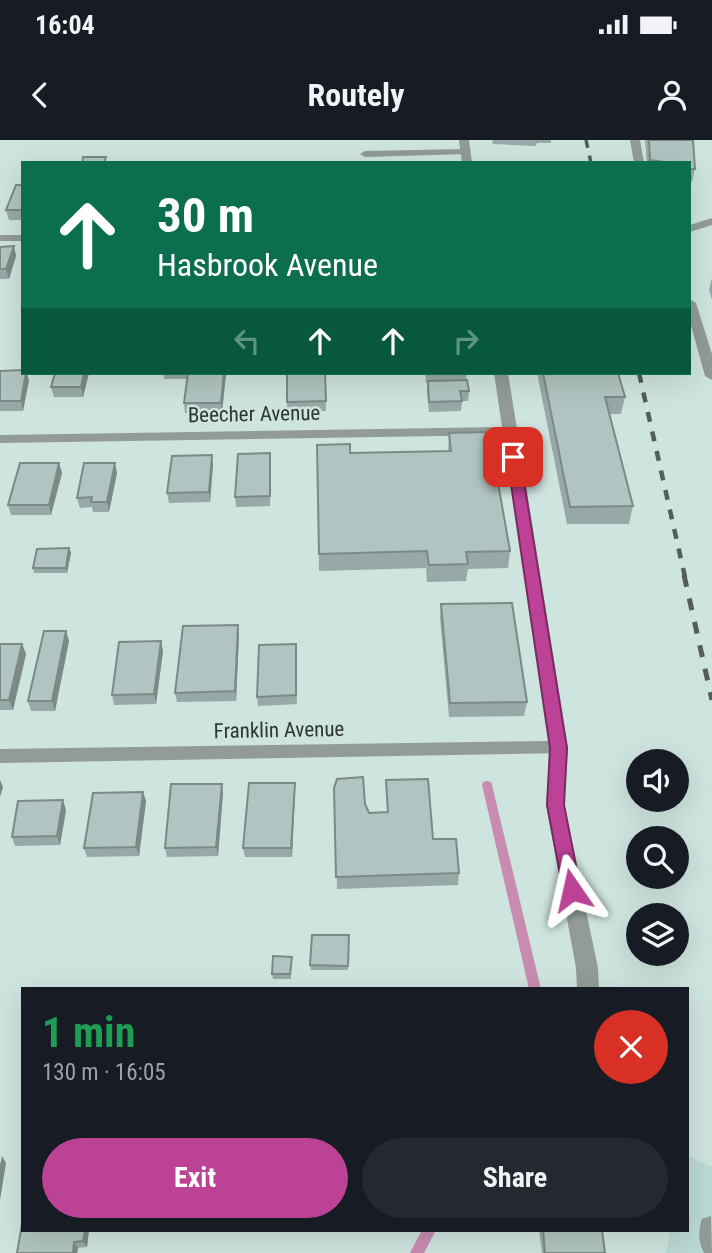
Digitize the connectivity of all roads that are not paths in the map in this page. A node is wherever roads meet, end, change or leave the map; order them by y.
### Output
1 (464, 140) edge
2 (635, 140) edge
3 (365, 154) dead end
4 (466, 157) edge
5 (639, 161) edge
6 (712, 221) edge
7 (691, 229) edge
8 (0, 238) edge
9 (21, 238) edge
10 (691, 305) edge
11 (706, 336) edge
12 (712, 373) edge
13 (501, 375) edge
14 (509, 431) junction
15 (0, 439) edge
16 (559, 748) junction
17 (0, 756) edge
18 (588, 987) edge

1 - 4 street
2 - 5 street
3 - 4 street
6 - 7 street
8 - 9 street
10 - 11 street
11 - 12 street
13 - 14 street
14 - 15 street, Beecher Avenue
14 - 16 street
16 - 17 street, Franklin Avenue
16 - 18 street

